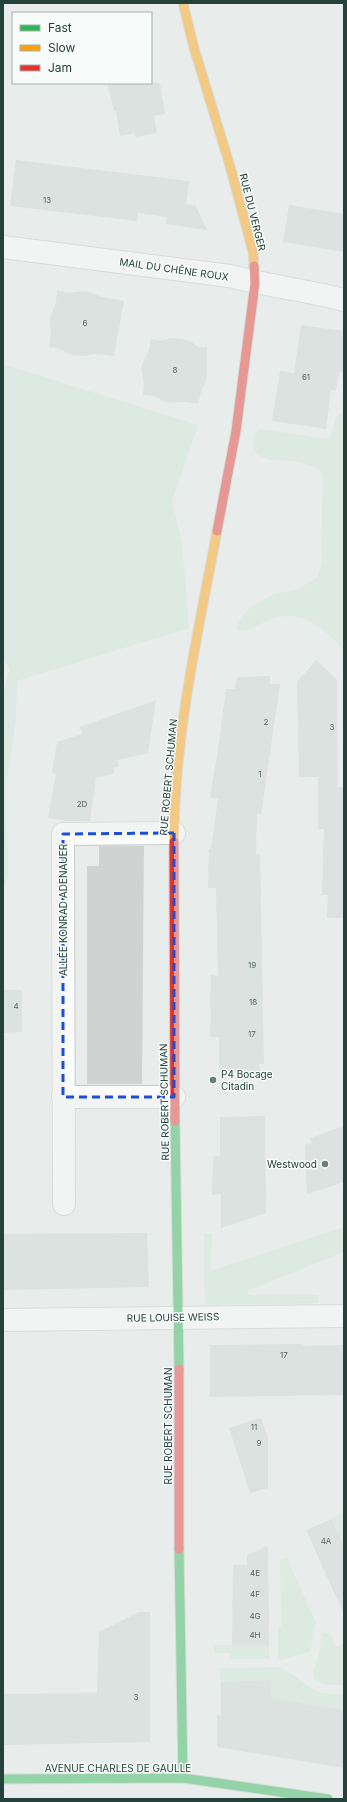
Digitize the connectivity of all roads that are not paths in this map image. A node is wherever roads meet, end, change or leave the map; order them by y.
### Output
1 (183, 3) edge
2 (3, 246) edge
3 (255, 283) junction
4 (344, 300) edge
5 (236, 431) joint
6 (174, 833) junction
7 (63, 1097) junction
8 (174, 1097) junction
9 (64, 1204) dead end
10 (344, 1316) edge
11 (179, 1317) junction
12 (3, 1320) edge
13 (184, 1778) junction
14 (3, 1779) edge
15 (328, 1799) edge

1 - 3 street, RUE DU VERGER
2 - 3 street, MAIL DU CHÊNE ROUX
3 - 4 street, MAIL DU CHÊNE ROUX
3 - 5 street, RUE DU VERGER
5 - 6 street, RUE ROBERT SCHUMAN
6 - 7 street, ALLÉE KONRAD ADENAUER
6 - 8 street, RUE ROBERT SCHUMAN
7 - 8 street
7 - 9 street, ALLÉE KONRAD ADENAUER
8 - 11 street, RUE ROBERT SCHUMAN
10 - 11 street, RUE LOUISE WEISS
11 - 12 street, RUE LOUISE WEISS
11 - 13 street, RUE ROBERT SCHUMAN
13 - 14 street, AVENUE CHARLES DE GAULLE
13 - 15 street, AVENUE CHARLES DE GAULLE

